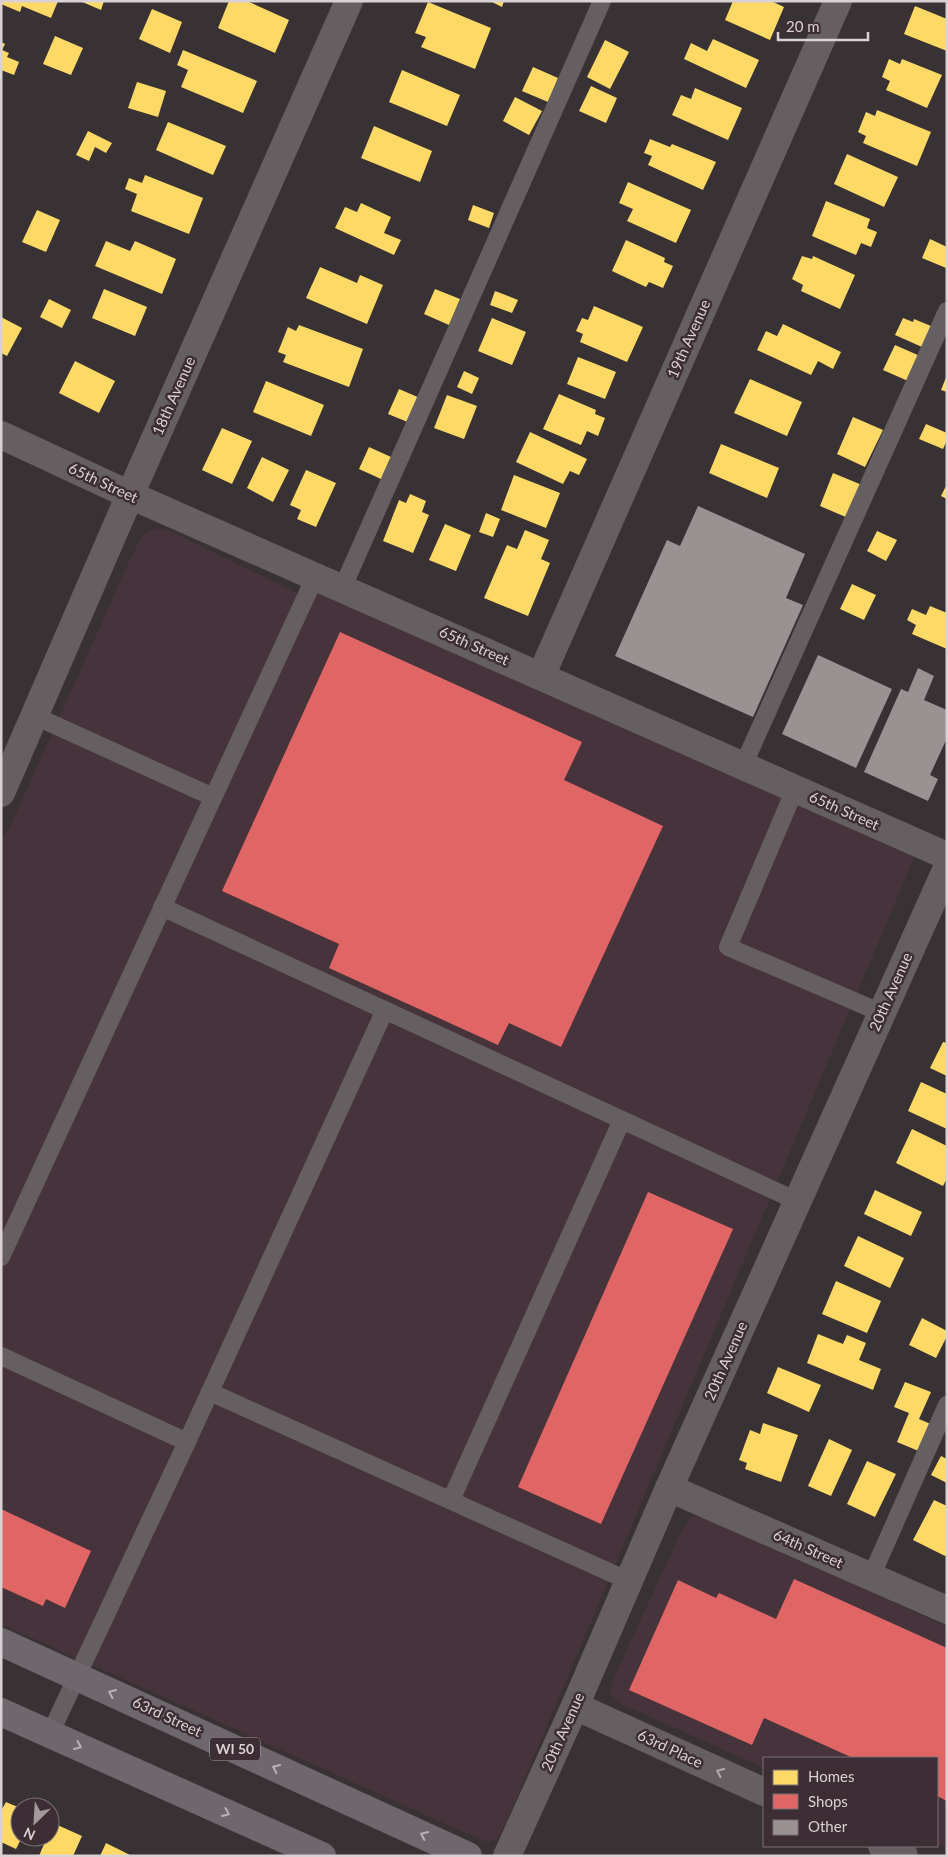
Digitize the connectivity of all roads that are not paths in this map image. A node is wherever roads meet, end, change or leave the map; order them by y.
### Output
1 (349, 1) edge
2 (602, 1) edge
3 (838, 1) edge
4 (947, 310) edge
5 (1, 435) edge
6 (130, 495) junction
7 (315, 577) junction
8 (342, 589) junction
9 (541, 676) junction
10 (35, 716) junction
11 (742, 766) junction
12 (795, 789) junction
13 (1, 792) edge
14 (213, 797) junction
15 (947, 856) edge
16 (947, 868) edge
17 (162, 907) junction
18 (385, 1010) junction
19 (882, 1012) junction
20 (622, 1120) junction
21 (798, 1201) junction
22 (1, 1257) edge
23 (1, 1356) edge
24 (210, 1392) junction
25 (947, 1405) edge
26 (187, 1442) junction
27 (669, 1488) junction
28 (451, 1500) junction
29 (871, 1577) junction
30 (629, 1581) junction
31 (947, 1610) edge
32 (1, 1642) edge
33 (77, 1676) junction
34 (575, 1706) junction
35 (1, 1712) edge
36 (50, 1734) junction
37 (763, 1792) edge
38 (884, 1847) edge
39 (322, 1856) edge
40 (468, 1856) edge
41 (507, 1856) edge
42 (904, 1856) edge

1 - 6 street, 18th Avenue
2 - 8 lane
3 - 9 street, 19th Avenue
4 - 11 lane
5 - 6 street, 65th Street
6 - 7 street, 65th Street
6 - 10 street, 18th Avenue
7 - 8 street, 65th Street
7 - 14 lane
8 - 9 street, 65th Street
9 - 11 street, 65th Street
10 - 13 street, 18th Avenue
10 - 14 lane
11 - 12 street, 65th Street
12 - 15 street, 65th Street
12 - 19 lane
14 - 17 lane
16 - 19 street, 20th Avenue
17 - 18 lane
17 - 22 lane
18 - 20 lane
18 - 24 lane
19 - 21 street, 20th Avenue
20 - 21 lane
20 - 28 lane
21 - 27 street, 20th Avenue
23 - 26 lane
24 - 26 lane
24 - 28 lane
25 - 29 lane
26 - 33 lane
27 - 29 street, 64th Street
27 - 30 street, 20th Avenue
28 - 30 lane
29 - 31 street, 64th Street
30 - 34 street, 20th Avenue
32 - 33 main road, 63rd Street / WI 50
33 - 36 lane
40 -> 33 main road, 63rd Street / WI 50
37 -> 34 street, 63rd Place
34 - 41 street, 20th Avenue
35 - 36 main road
36 -> 39 main road
38 - 42 street

